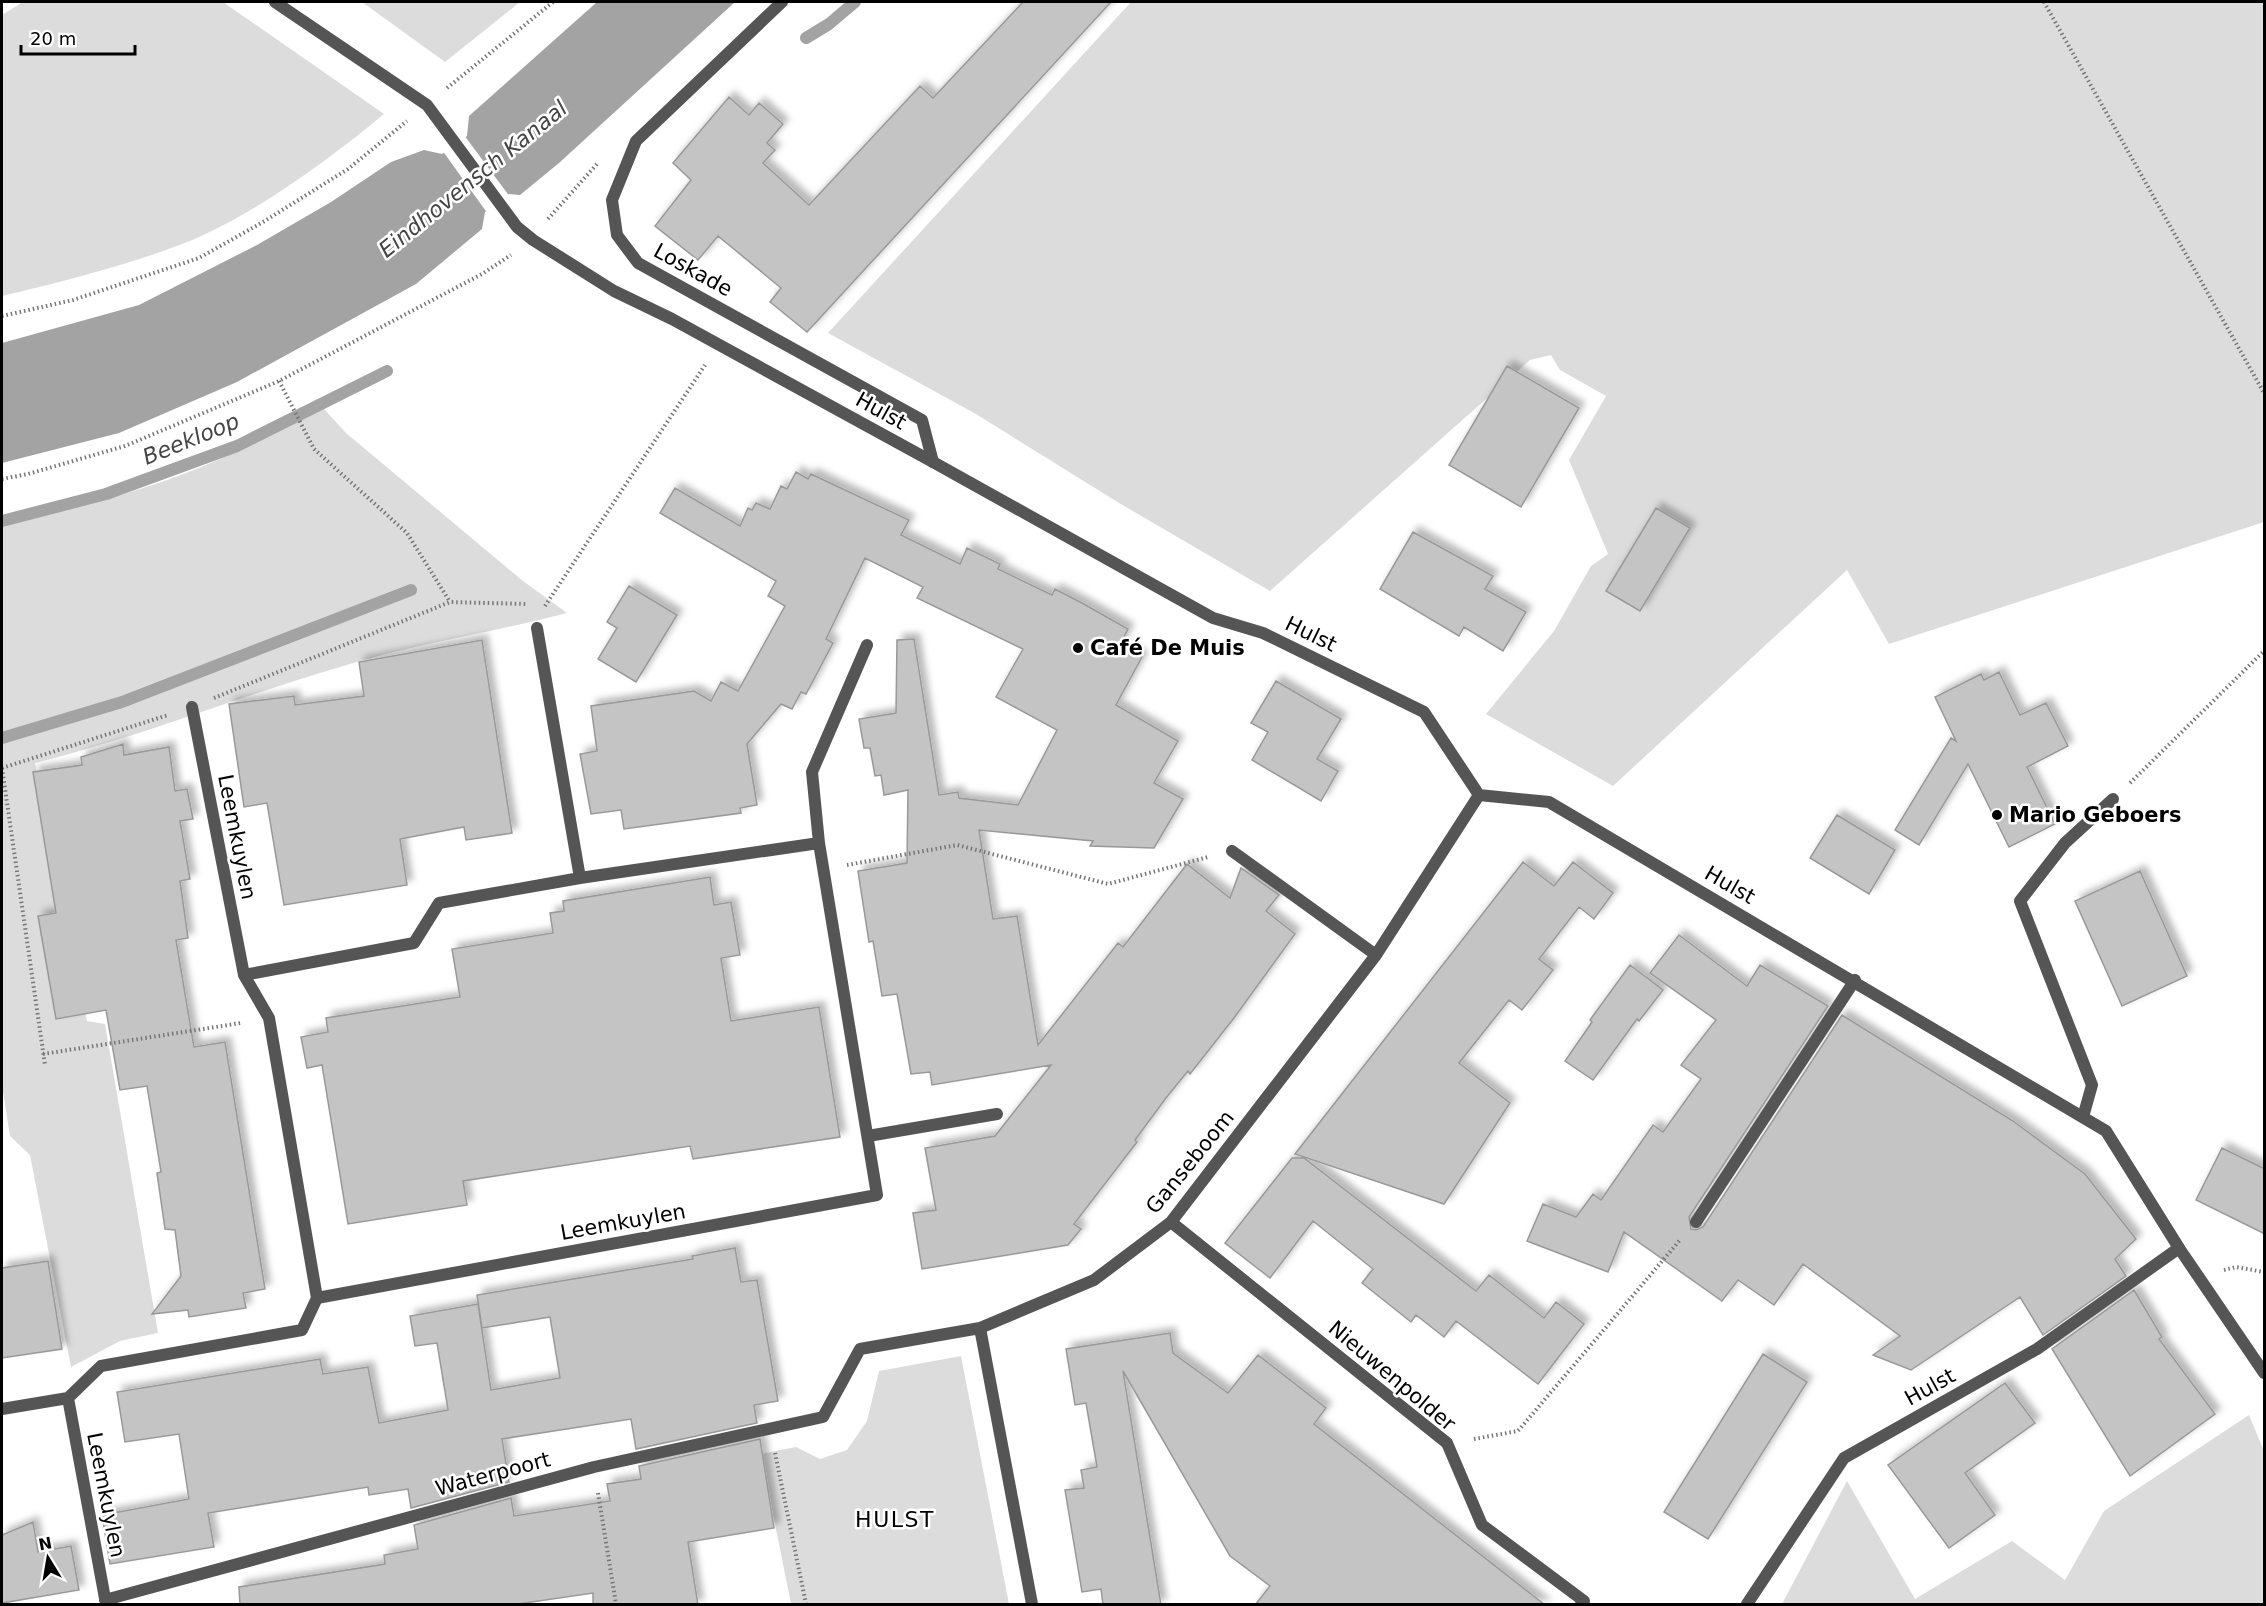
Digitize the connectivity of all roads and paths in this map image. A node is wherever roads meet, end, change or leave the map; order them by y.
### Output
1 (275, 2) edge
2 (553, 2) edge
3 (782, 2) edge
4 (2044, 2) edge
5 (427, 105) junction
6 (599, 162) dead end
7 (533, 240) junction
8 (2, 316) edge
9 (719, 345) junction
10 (279, 381) junction
11 (2265, 393) edge
12 (933, 462) junction
13 (2, 479) edge
14 (450, 602) junction
15 (537, 628) dead end
16 (867, 645) dead end
17 (2265, 651) edge
18 (192, 707) junction
19 (2, 768) edge
20 (1479, 795) junction
21 (2113, 800) joint
22 (819, 843) junction
23 (1232, 851) joint
24 (823, 870) junction
25 (580, 879) junction
26 (1376, 955) junction
27 (244, 975) junction
28 (1855, 980) junction
29 (269, 1018) junction
30 (43, 1054) junction
31 (45, 1065) dead end
32 (997, 1114) dead end
33 (2083, 1117) junction
34 (868, 1136) junction
35 (1171, 1222) junction
36 (1696, 1222) joint
37 (2179, 1248) junction
38 (2265, 1272) edge
39 (2198, 1275) junction
40 (317, 1298) junction
41 (980, 1328) junction
42 (860, 1349) joint
43 (2265, 1373) edge
44 (68, 1398) junction
45 (2, 1409) edge
46 (770, 1430) junction
47 (1447, 1443) junction
48 (594, 1467) junction
49 (106, 1602) edge
50 (616, 1605) edge
51 (806, 1605) edge
52 (1032, 1605) edge
53 (1581, 1605) edge
54 (1747, 1605) edge

1 - 5 street, Hulst
2 - 5 path
3 - 12 street, Loskade
4 - 11 path
5 - 7 street, Hulst
5 - 8 path
6 - 7 path
7 - 9 street, Hulst
7 - 10 path
9 - 12 street, Hulst
9 - 14 path
10 - 13 path
10 - 14 path
12 - 20 street, Hulst
14 - 18 path
15 - 25 street
16 - 22 street, Leemkuylen
17 - 21 path
18 - 19 path
18 - 27 street, Leemkuylen
19 - 30 path
20 - 26 street, Ganseboom
20 - 28 street, Hulst
21 - 33 street
22 - 24 street, Leemkuylen
22 - 25 street
23 - 24 path
23 - 26 street
24 - 34 street, Leemkuylen
25 - 27 street
26 - 35 street, Ganseboom
27 - 29 street, Leemkuylen
28 - 33 street, Hulst
28 - 36 street
29 - 30 path
29 - 40 street, Leemkuylen
30 - 31 path
32 - 34 street
33 - 37 street, Hulst
34 - 40 street, Leemkuylen
35 - 41 street, Ganseboom
35 - 47 street, Nieuwenpolder
36 - 47 path
37 - 39 street, Hulst
37 - 54 street, Hulst
38 - 39 path
39 - 43 street, Hulst
40 - 44 street
41 - 42 street, Ganseboom
41 - 52 street
42 - 46 street, Waterpoort
44 - 45 street
44 - 49 street, Leemkuylen
46 - 48 street, Waterpoort
46 - 51 path
47 - 53 street, Nieuwenpolder
48 - 49 street, Waterpoort
48 - 50 path

